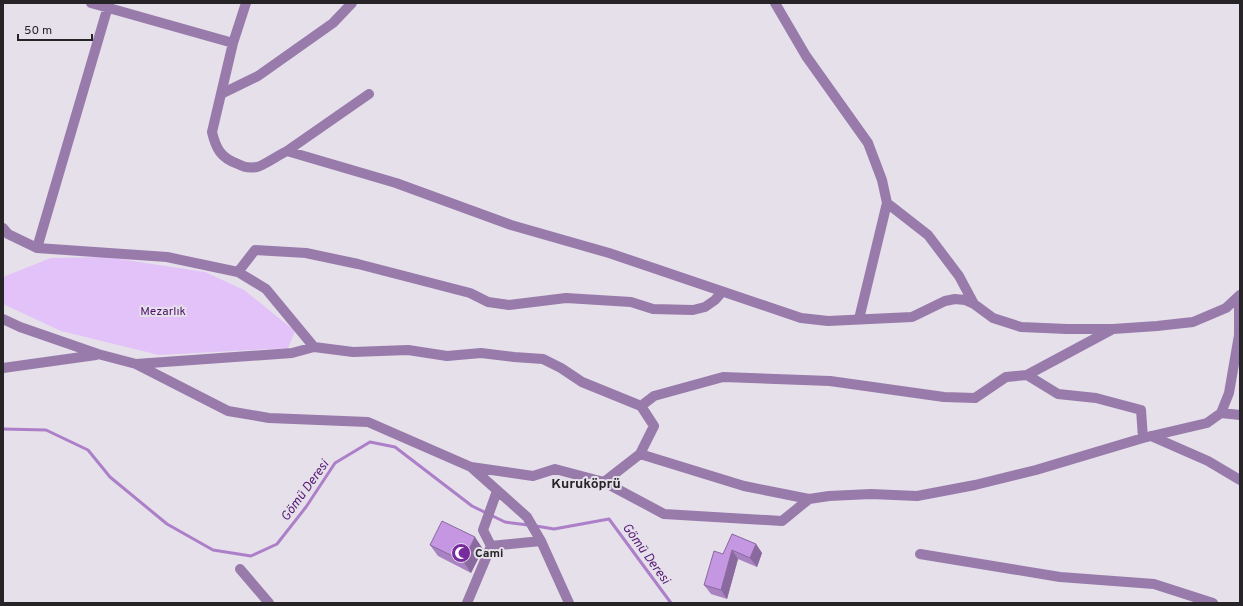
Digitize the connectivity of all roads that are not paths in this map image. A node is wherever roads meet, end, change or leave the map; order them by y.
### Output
1 (91, 3) edge
2 (246, 3) edge
3 (352, 3) edge
4 (775, 3) edge
5 (108, 6) edge
6 (233, 43) junction
7 (221, 94) junction
8 (369, 94) dead end
9 (287, 150) junction
10 (887, 203) junction
11 (3, 228) edge
12 (36, 248) junction
13 (238, 272) junction
14 (722, 292) junction
15 (1239, 296) edge
16 (974, 304) junction
17 (3, 319) edge
18 (859, 319) junction
19 (3, 324) edge
20 (20, 327) junction
21 (1113, 329) junction
22 (314, 347) junction
23 (98, 354) junction
24 (136, 364) junction
25 (3, 368) edge
26 (1028, 375) junction
27 (641, 406) junction
28 (1221, 413) junction
29 (1240, 415) edge
30 (1147, 437) junction
31 (640, 454) junction
32 (471, 467) junction
33 (1240, 480) edge
34 (604, 482) junction
35 (497, 491) junction
36 (809, 499) junction
37 (541, 541) junction
38 (491, 546) junction
39 (920, 554) dead end
40 (240, 569) dead end
41 (269, 603) edge
42 (467, 603) edge
43 (569, 603) edge
44 (1213, 603) edge

1 - 5 street
2 - 6 street
3 - 7 street
4 - 10 street
5 - 6 street
5 - 12 street
6 - 7 street
7 - 9 street
8 - 9 street
9 - 14 street
10 - 16 street
10 - 18 street
11 - 12 street
12 - 13 street
13 - 14 street
13 - 22 street
14 - 18 street
15 - 21 street
15 - 28 street
16 - 18 street
16 - 21 street
17 - 20 street
19 - 20 street
20 - 23 street
21 - 26 street
22 - 24 street
22 - 27 street
23 - 24 street
23 - 25 street
24 - 32 street
26 - 27 street
26 - 30 street
27 - 31 street
28 - 29 street
28 - 30 street
30 - 33 street
30 - 36 street
31 - 34 street
31 - 36 street
32 - 34 street
32 - 35 street
34 - 36 street
35 - 37 street
35 - 38 street
37 - 38 street
37 - 43 street
38 - 42 street
39 - 44 street
40 - 41 street

